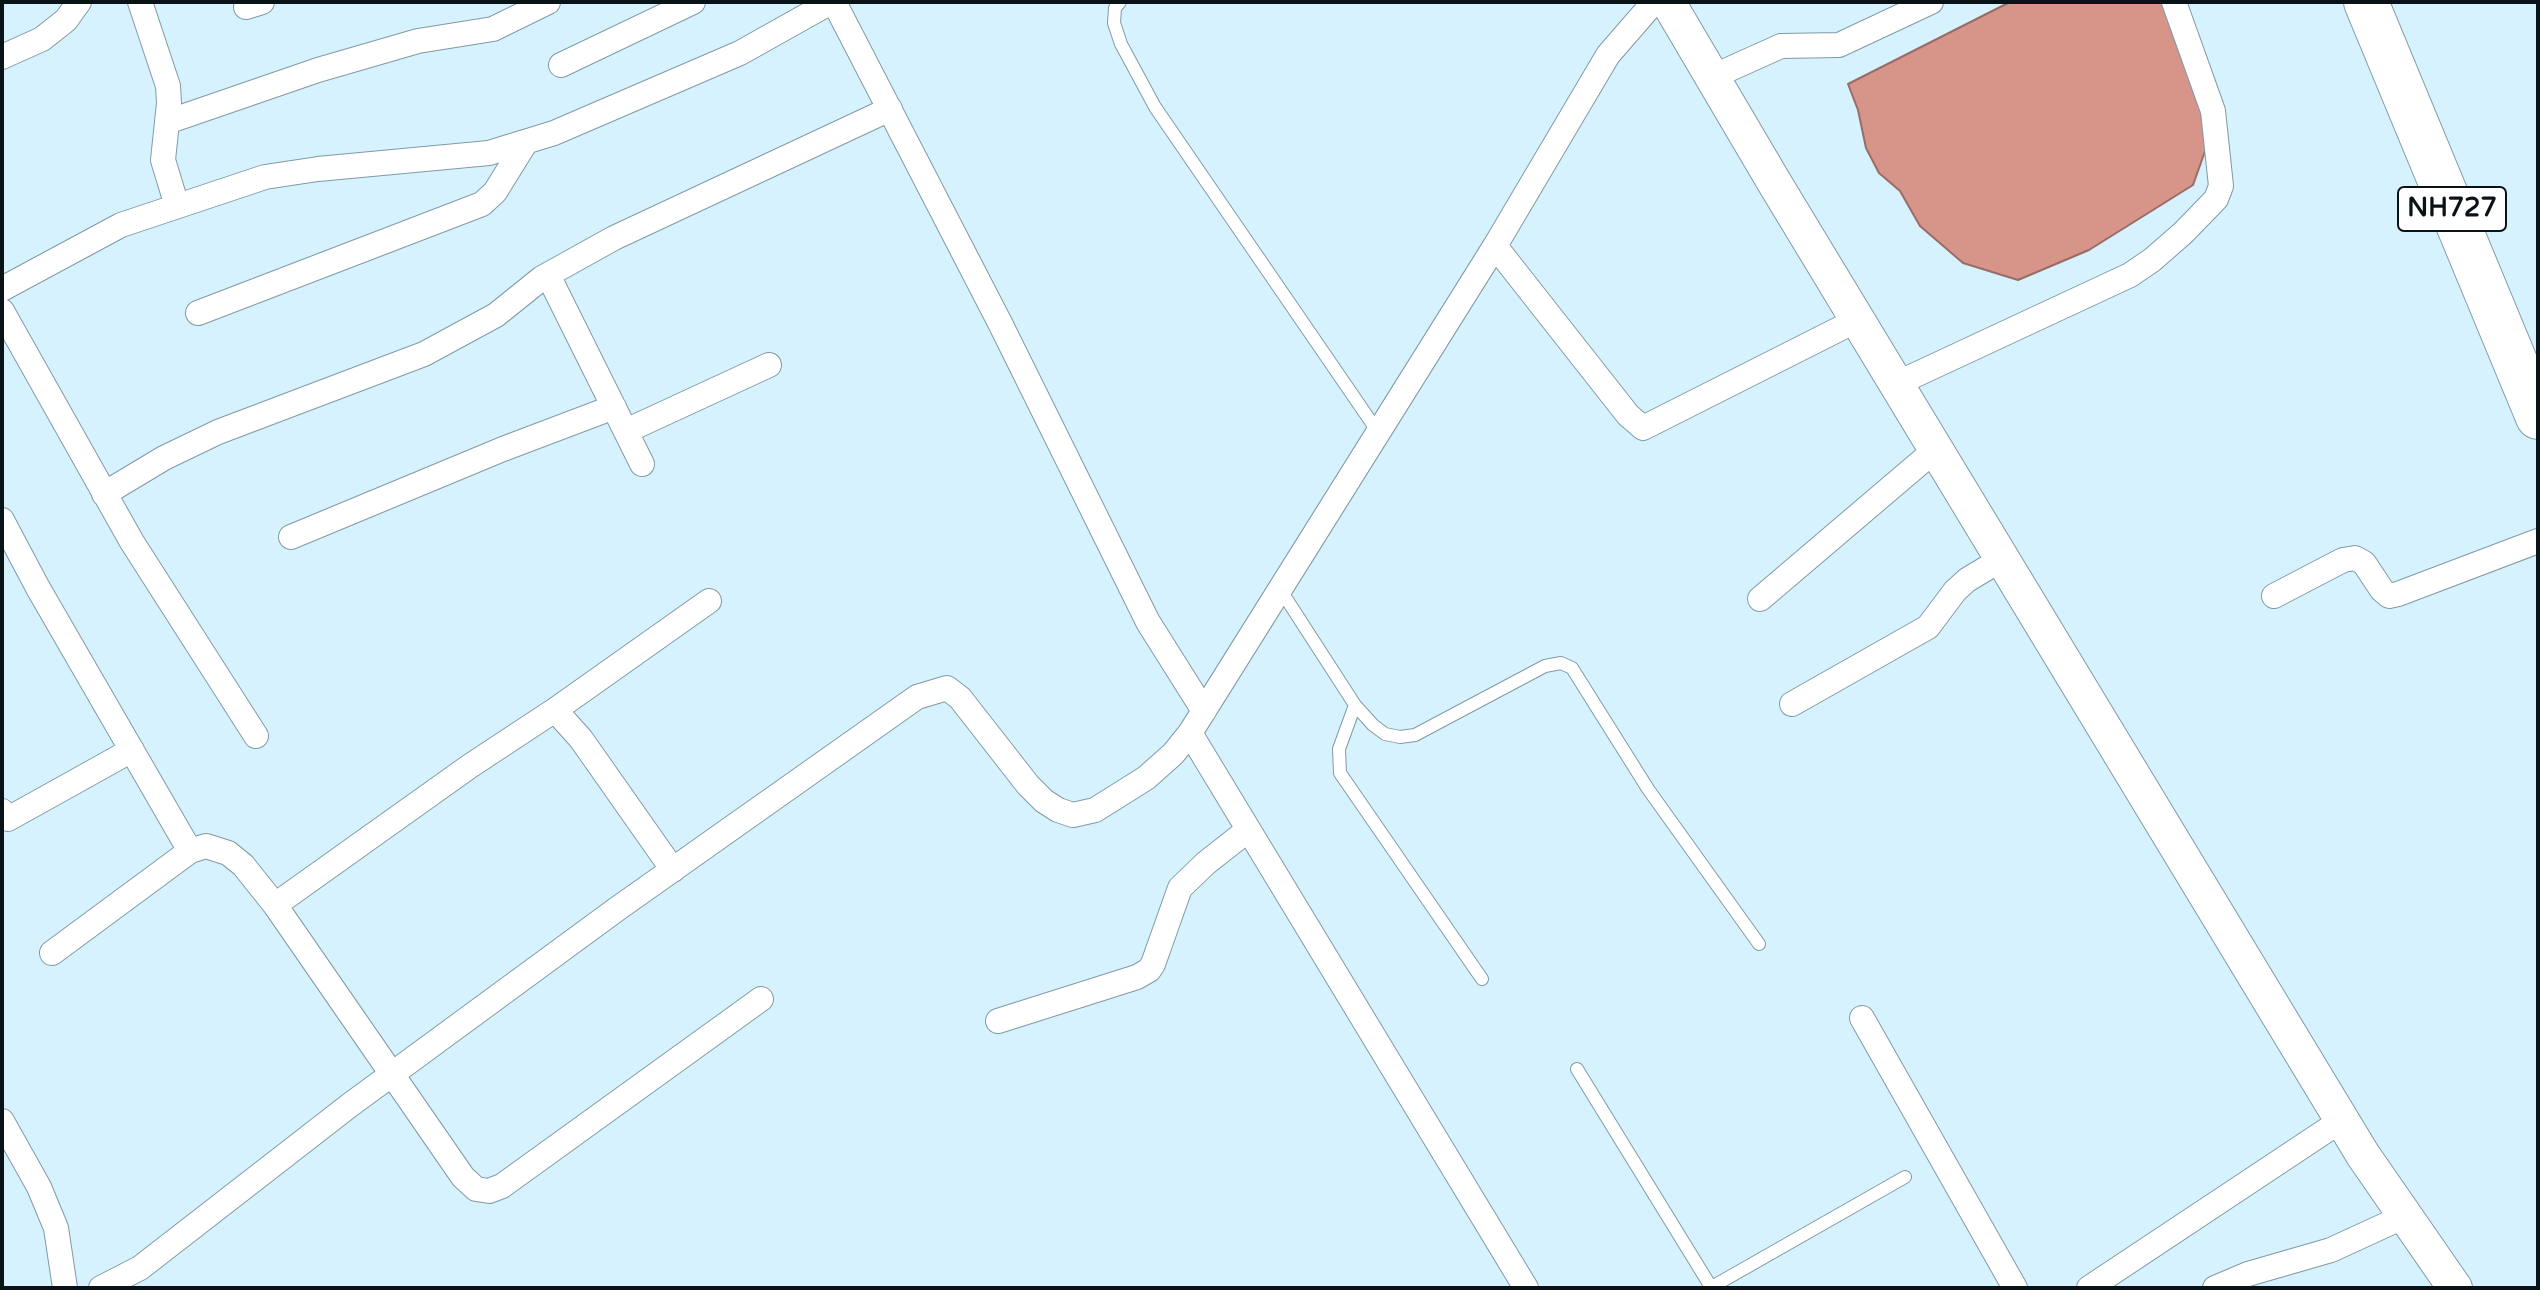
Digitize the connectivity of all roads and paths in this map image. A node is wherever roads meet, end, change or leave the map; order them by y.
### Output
1 (79, 2) edge
2 (140, 2) edge
3 (548, 2) edge
4 (693, 2) edge
5 (832, 2) edge
6 (1654, 2) edge
7 (1668, 2) edge
8 (1931, 2) edge
9 (2174, 2) edge
10 (2366, 2) edge
11 (1116, 4) edge
12 (2, 57) edge
13 (561, 65) dead end
14 (1712, 77) junction
15 (890, 109) junction
16 (167, 122) junction
17 (526, 142) junction
18 (177, 206) junction
19 (1495, 246) junction
20 (548, 275) junction
21 (2, 289) edge
22 (2, 311) edge
23 (198, 313) dead end
24 (1857, 320) junction
25 (769, 365) dead end
26 (1896, 384) junction
27 (614, 407) junction
28 (2538, 417) edge
29 (626, 431) junction
30 (1378, 432) junction
31 (1935, 450) junction
32 (642, 464) dead end
33 (104, 494) junction
34 (2, 520) edge
35 (291, 537) dead end
36 (2538, 541) edge
37 (2002, 559) junction
38 (1280, 589) junction
39 (2274, 596) dead end
40 (1760, 599) dead end
41 (709, 601) dead end
42 (1792, 704) dead end
43 (1355, 705) junction
44 (555, 710) junction
45 (1204, 711) junction
46 (1190, 733) junction
47 (256, 736) dead end
48 (132, 750) junction
49 (2, 811) edge
50 (1248, 830) junction
51 (190, 851) junction
52 (673, 870) junction
53 (275, 905) junction
54 (1759, 944) dead end
55 (52, 953) dead end
56 (1482, 979) dead end
57 (761, 999) dead end
58 (1862, 1018) dead end
59 (998, 1021) dead end
60 (1577, 1069) dead end
61 (391, 1075) junction
62 (2342, 1120) junction
63 (2, 1121) edge
64 (1905, 1177) dead end
65 (2405, 1216) junction
66 (2100, 1285) edge
67 (65, 1288) edge
68 (101, 1288) edge
69 (1526, 1288) edge
70 (1711, 1288) edge
71 (2015, 1288) edge
72 (2215, 1288) edge
73 (2455, 1288) edge

1 - 12 street
2 - 16 street
3 - 16 street
4 - 13 street
5 - 15 street
5 - 17 street
6 - 19 street
7 - 14 street
8 - 14 street
9 - 26 street
10 - 28 highway, NH727
11 - 30 lane
14 - 24 street
15 - 20 street
15 - 45 street
16 - 18 street
17 - 18 street
17 - 23 street
18 - 21 street
19 - 24 street
19 - 30 street
20 - 27 street
20 - 33 street
22 - 33 street
24 - 26 street
25 - 29 street
26 - 31 street
27 - 29 street
27 - 35 street
29 - 32 street
30 - 38 street
31 - 37 street
31 - 40 street
33 - 47 street
34 - 48 street
36 - 39 street
37 - 42 street
37 - 62 street
38 - 43 lane
38 - 45 street
41 - 44 street
43 - 54 lane
43 - 56 lane
44 - 52 street
44 - 53 street
45 - 46 street
46 - 50 street
46 - 52 street
48 - 49 street
48 - 51 street
50 - 59 street
50 - 69 street
51 - 53 street
51 - 55 street
52 - 61 street
53 - 61 street
57 - 61 street
58 - 71 street
60 - 70 lane
61 - 68 street
62 - 65 street
62 - 66 street
63 - 67 street
64 - 70 lane
65 - 72 street
65 - 73 street

